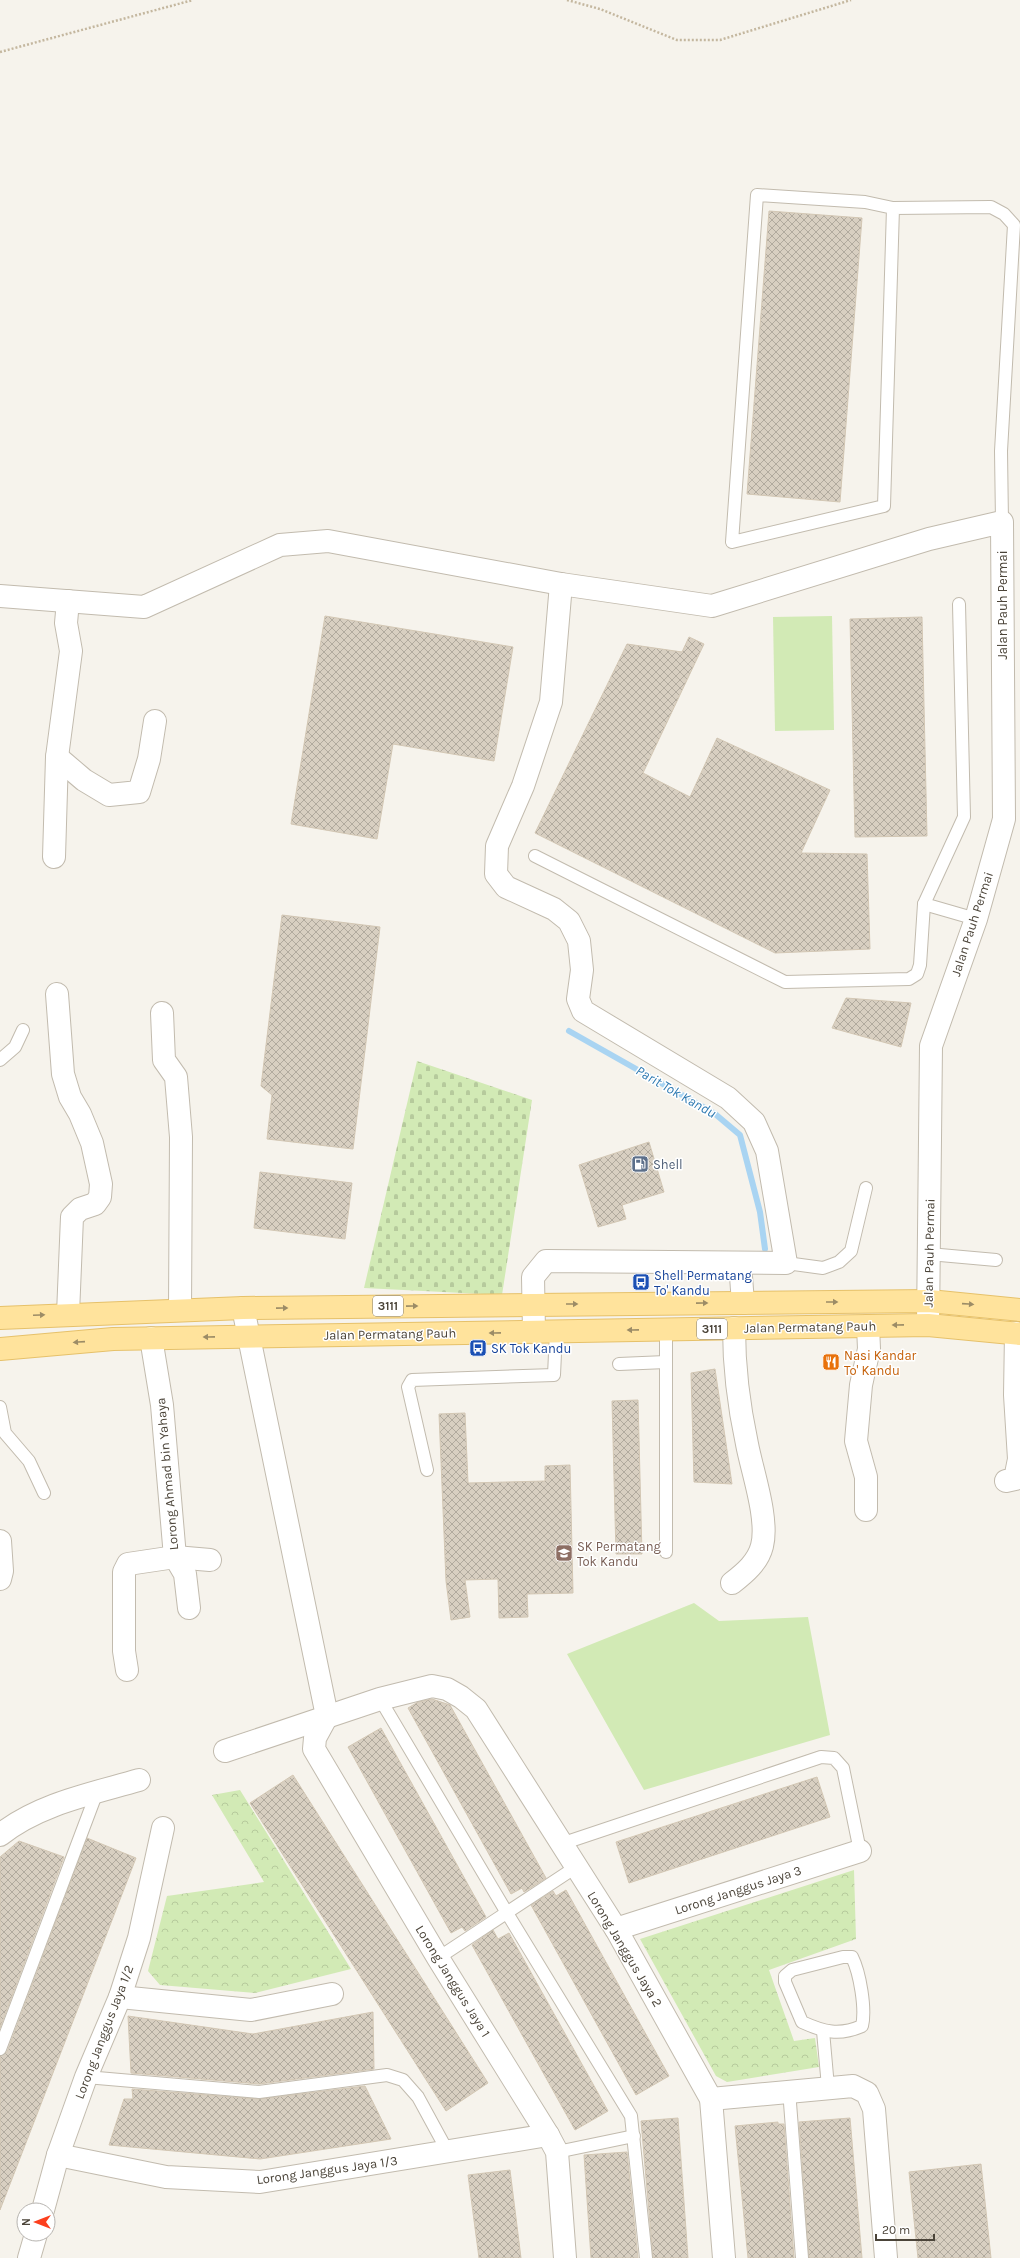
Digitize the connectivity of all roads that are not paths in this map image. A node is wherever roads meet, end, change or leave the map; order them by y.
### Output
1 (893, 208) junction
2 (1002, 522) junction
3 (561, 584) junction
4 (0, 596) edge
5 (68, 601) junction
6 (959, 604) dead end
7 (155, 721) dead end
8 (57, 757) junction
9 (535, 856) dead end
10 (54, 857) dead end
11 (924, 904) junction
12 (976, 919) junction
13 (57, 994) dead end
14 (162, 1013) dead end
15 (23, 1030) dead end
16 (0, 1060) edge
17 (866, 1188) dead end
18 (929, 1254) junction
19 (996, 1260) dead end
20 (740, 1263) junction
21 (786, 1263) junction
22 (929, 1301) junction
23 (743, 1303) junction
24 (533, 1304) junction
25 (243, 1308) junction
26 (180, 1310) junction
27 (1020, 1310) edge
28 (68, 1314) junction
29 (0, 1318) edge
30 (928, 1325) junction
31 (868, 1326) junction
32 (734, 1328) junction
33 (666, 1330) junction
34 (534, 1332) junction
35 (556, 1332) junction
36 (1018, 1333) edge
37 (248, 1336) junction
38 (151, 1338) junction
39 (0, 1349) edge
40 (666, 1362) junction
41 (619, 1364) dead end
42 (0, 1407) edge
43 (427, 1470) dead end
44 (1006, 1481) dead end
45 (44, 1493) dead end
46 (866, 1510) dead end
47 (0, 1541) edge
48 (666, 1552) dead end
49 (175, 1557) junction
50 (210, 1560) dead end
51 (0, 1579) edge
52 (732, 1583) dead end
53 (189, 1608) dead end
54 (127, 1670) dead end
55 (380, 1699) junction
56 (328, 1716) junction
57 (225, 1751) dead end
58 (138, 1780) dead end
59 (97, 1792) junction
60 (163, 1828) dead end
61 (0, 1835) edge
62 (561, 1844) junction
63 (860, 1851) joint
64 (576, 1867) junction
65 (507, 1913) junction
66 (616, 1929) junction
67 (438, 1958) junction
68 (332, 1994) dead end
69 (120, 1997) junction
70 (823, 2032) junction
71 (0, 2049) edge
72 (86, 2077) junction
73 (828, 2087) junction
74 (789, 2090) junction
75 (711, 2099) junction
76 (634, 2136) junction
77 (552, 2143) junction
78 (448, 2152) junction
79 (58, 2155) junction
80 (44, 2202) edge
81 (34, 2242) edge
82 (29, 2258) edge
83 (566, 2258) edge
84 (646, 2258) edge
85 (724, 2258) edge
86 (802, 2258) edge
87 (886, 2258) edge

1 - 1 lane
1 - 2 lane
2 - 3 street
2 - 12 street, Jalan Pauh Permai
3 - 5 street
3 - 21 street
4 - 5 street
5 - 8 street
6 - 11 lane
7 - 8 street
8 - 10 street
9 - 11 lane
11 - 12 lane
12 - 18 street, Jalan Pauh Permai
13 - 28 street
14 - 26 street
15 - 16 lane
17 - 21 lane
18 - 19 lane
18 - 22 street, Jalan Pauh Permai
20 - 21 street
20 - 23 street
20 - 24 street
23 -> 22 main road, Jalan Permatang Pauh / 3111
22 -> 27 main road, Jalan Permatang Pauh / 3111
22 - 30 street, Jalan Pauh Permai
24 -> 23 main road, Jalan Permatang Pauh / 3111
25 -> 24 main road, Jalan Permatang Pauh / 3111
24 - 34 street
25 - 26 main road, Jalan Permatang Pauh / 3111
25 - 37 street
26 - 28 main road, Jalan Permatang Pauh / 3111
29 -> 28 main road, Jalan Permatang Pauh / 3111
30 -> 31 main road, Jalan Permatang Pauh / 3111
30 - 36 main road, Jalan Permatang Pauh / 3111
31 - 32 main road, Jalan Permatang Pauh / 3111
31 - 46 street
32 - 33 main road, Jalan Permatang Pauh / 3111
32 - 52 street
33 -> 35 main road, Jalan Permatang Pauh / 3111
33 - 40 lane
34 - 35 main road, Jalan Permatang Pauh / 3111
34 -> 37 main road, Jalan Permatang Pauh / 3111
35 - 43 lane
36 - 44 street
37 -> 38 main road, Jalan Permatang Pauh / 3111
37 - 56 street
38 -> 39 main road, Jalan Permatang Pauh / 3111
38 - 49 street, Lorong Ahmad bin Yahaya
40 - 41 lane
40 - 48 lane
42 - 45 lane
47 - 51 street
49 - 50 street
49 - 53 street, Lorong Ahmad bin Yahaya
49 - 54 street
55 - 56 street
55 - 62 street, Lorong Janggus Jaya 2
55 - 65 lane
56 - 57 street
56 - 67 street, Lorong Janggus Jaya 1
58 - 59 street
59 - 61 street
59 - 71 lane
60 - 69 street, Lorong Janggus Jaya 1/2
62 - 63 lane
62 - 64 street, Lorong Janggus Jaya 2
63 - 66 street, Lorong Janggus Jaya 3
64 - 65 lane
64 - 66 street, Lorong Janggus Jaya 2
65 - 67 lane
65 - 76 lane
66 - 75 street, Lorong Janggus Jaya 2
67 - 77 street, Lorong Janggus Jaya 1
68 - 69 street
69 - 72 street, Lorong Janggus Jaya 1/2
70 - 70 lane
70 - 73 lane
72 - 78 lane
72 - 79 street, Lorong Janggus Jaya 1/2
73 - 74 street
73 - 87 street
74 - 75 street
74 - 86 lane
75 - 85 street, Lorong Janggus Jaya 2
76 - 77 lane
76 - 84 lane
77 - 78 street, Lorong Janggus Jaya 1/3
77 - 83 street, Lorong Janggus Jaya 1
78 - 79 street, Lorong Janggus Jaya 1/3
79 - 80 street, Lorong Janggus Jaya 1/2
81 - 82 street

